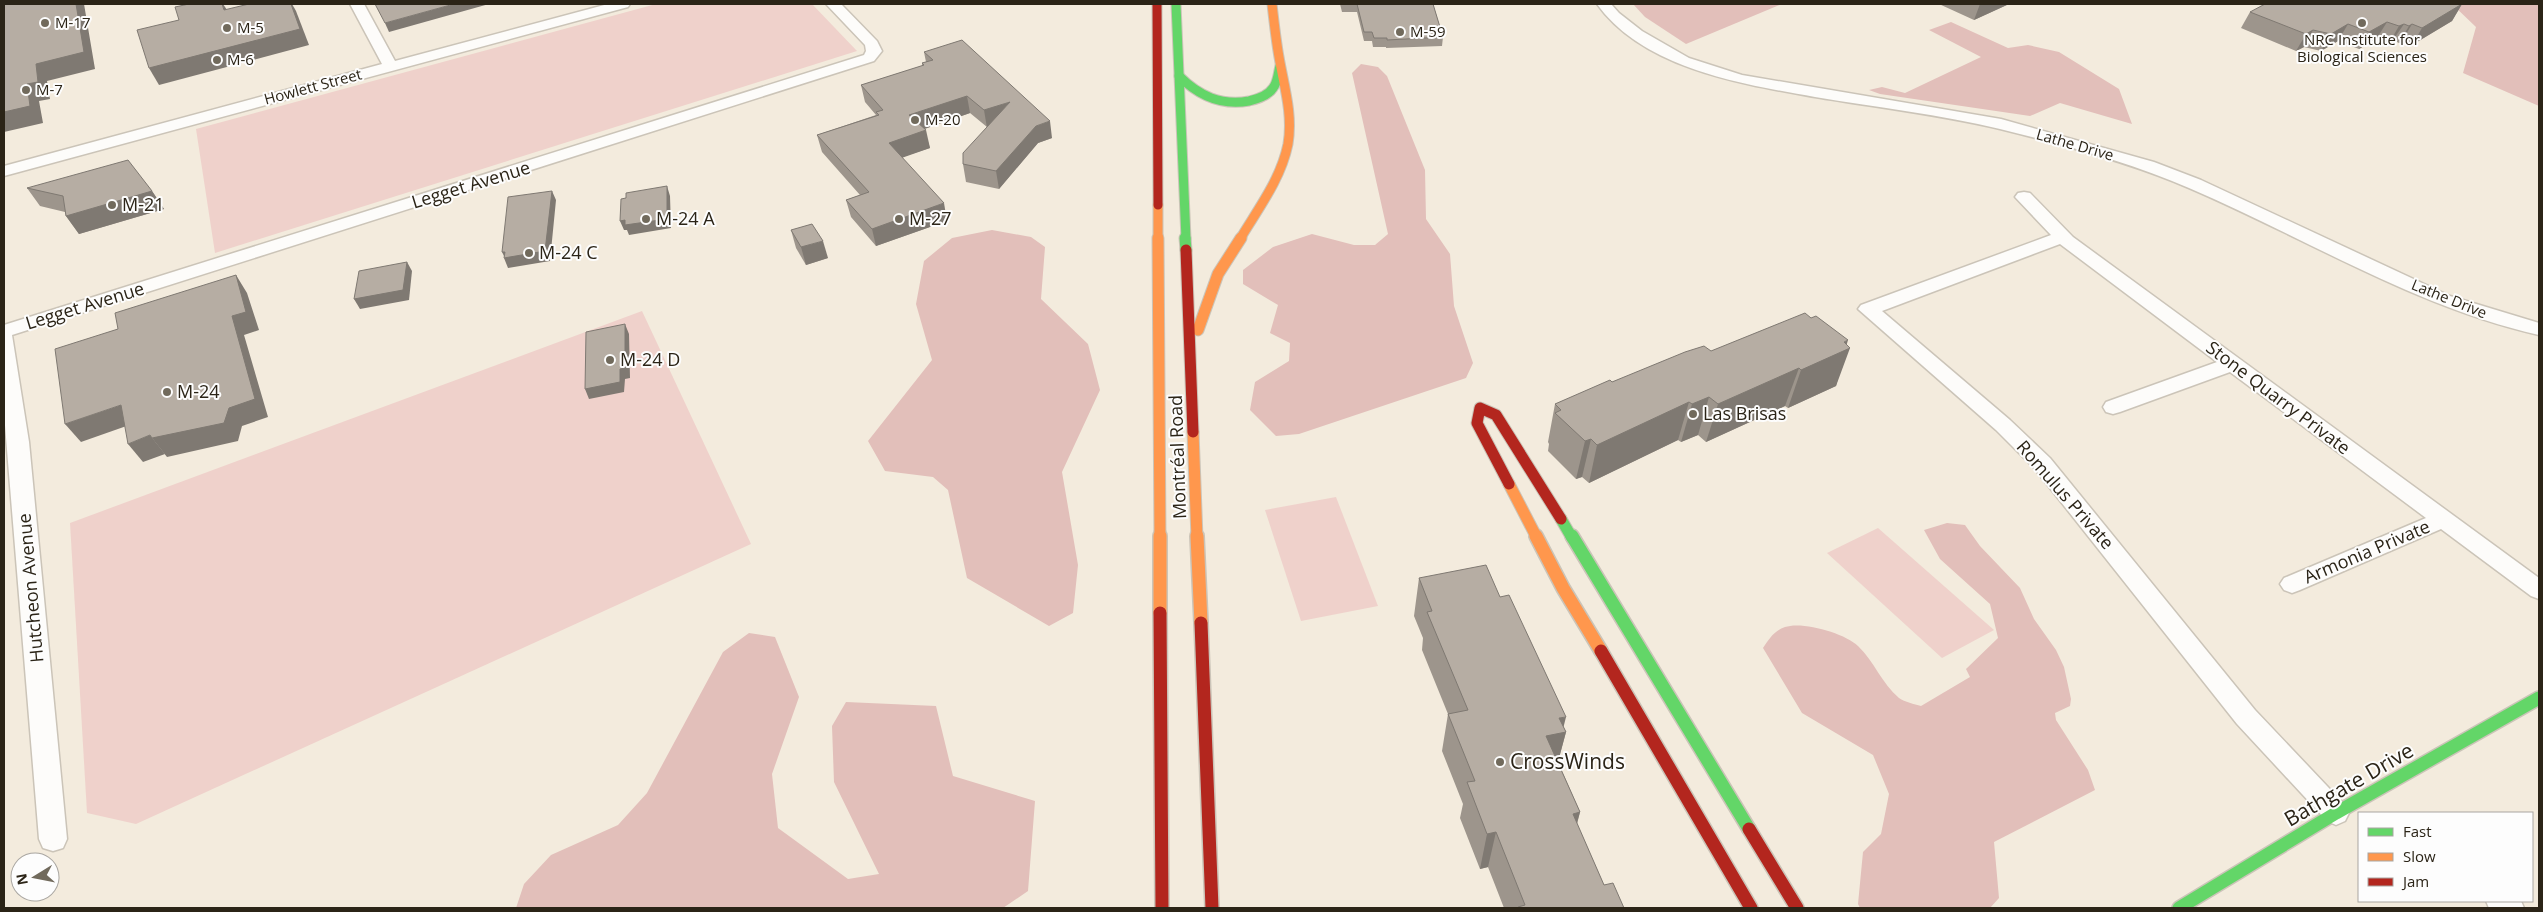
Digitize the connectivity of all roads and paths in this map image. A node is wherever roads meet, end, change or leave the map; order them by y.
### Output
1 (357, 4) edge
2 (623, 4) edge
3 (833, 4) edge
4 (1157, 4) edge
5 (1176, 4) edge
6 (1272, 4) edge
7 (1604, 4) edge
8 (390, 66) junction
9 (1280, 66) junction
10 (1179, 76) junction
11 (4, 171) edge
12 (2024, 197) dead end
13 (2062, 237) junction
14 (2539, 328) edge
15 (4, 331) edge
16 (4, 338) edge
17 (1191, 351) junction
18 (2232, 364) junction
19 (2113, 407) dead end
20 (2442, 520) junction
21 (2292, 584) dead end
22 (2539, 590) edge
23 (2539, 698) edge
24 (2336, 813) junction
25 (53, 839) dead end
26 (1162, 908) edge
27 (1212, 908) edge
28 (1751, 908) edge
29 (1798, 908) edge
30 (2179, 908) edge

1 - 8 street
2 - 8 street, Howlett Street
3 - 15 street, Legget Avenue
4 - 26 main road, Montréal Road
5 - 10 main road, Montréal Road
6 - 9 main road
7 - 14 street, Lathe Drive
8 - 11 street, Howlett Street
9 - 10 main road
9 - 17 main road
10 - 17 main road, Montréal Road
12 - 13 street, Stone Quarry Private
13 - 18 street, Stone Quarry Private
13 - 24 street, Romulus Private
16 - 25 street, Hutcheon Avenue
17 - 27 main road, Montréal Road
18 - 19 street
18 - 20 street, Stone Quarry Private
20 - 21 street, Armonia Private
20 - 22 street, Stone Quarry Private
23 - 24 main road, Bathgate Drive
24 - 30 main road, Bathgate Drive
28 - 29 main road

